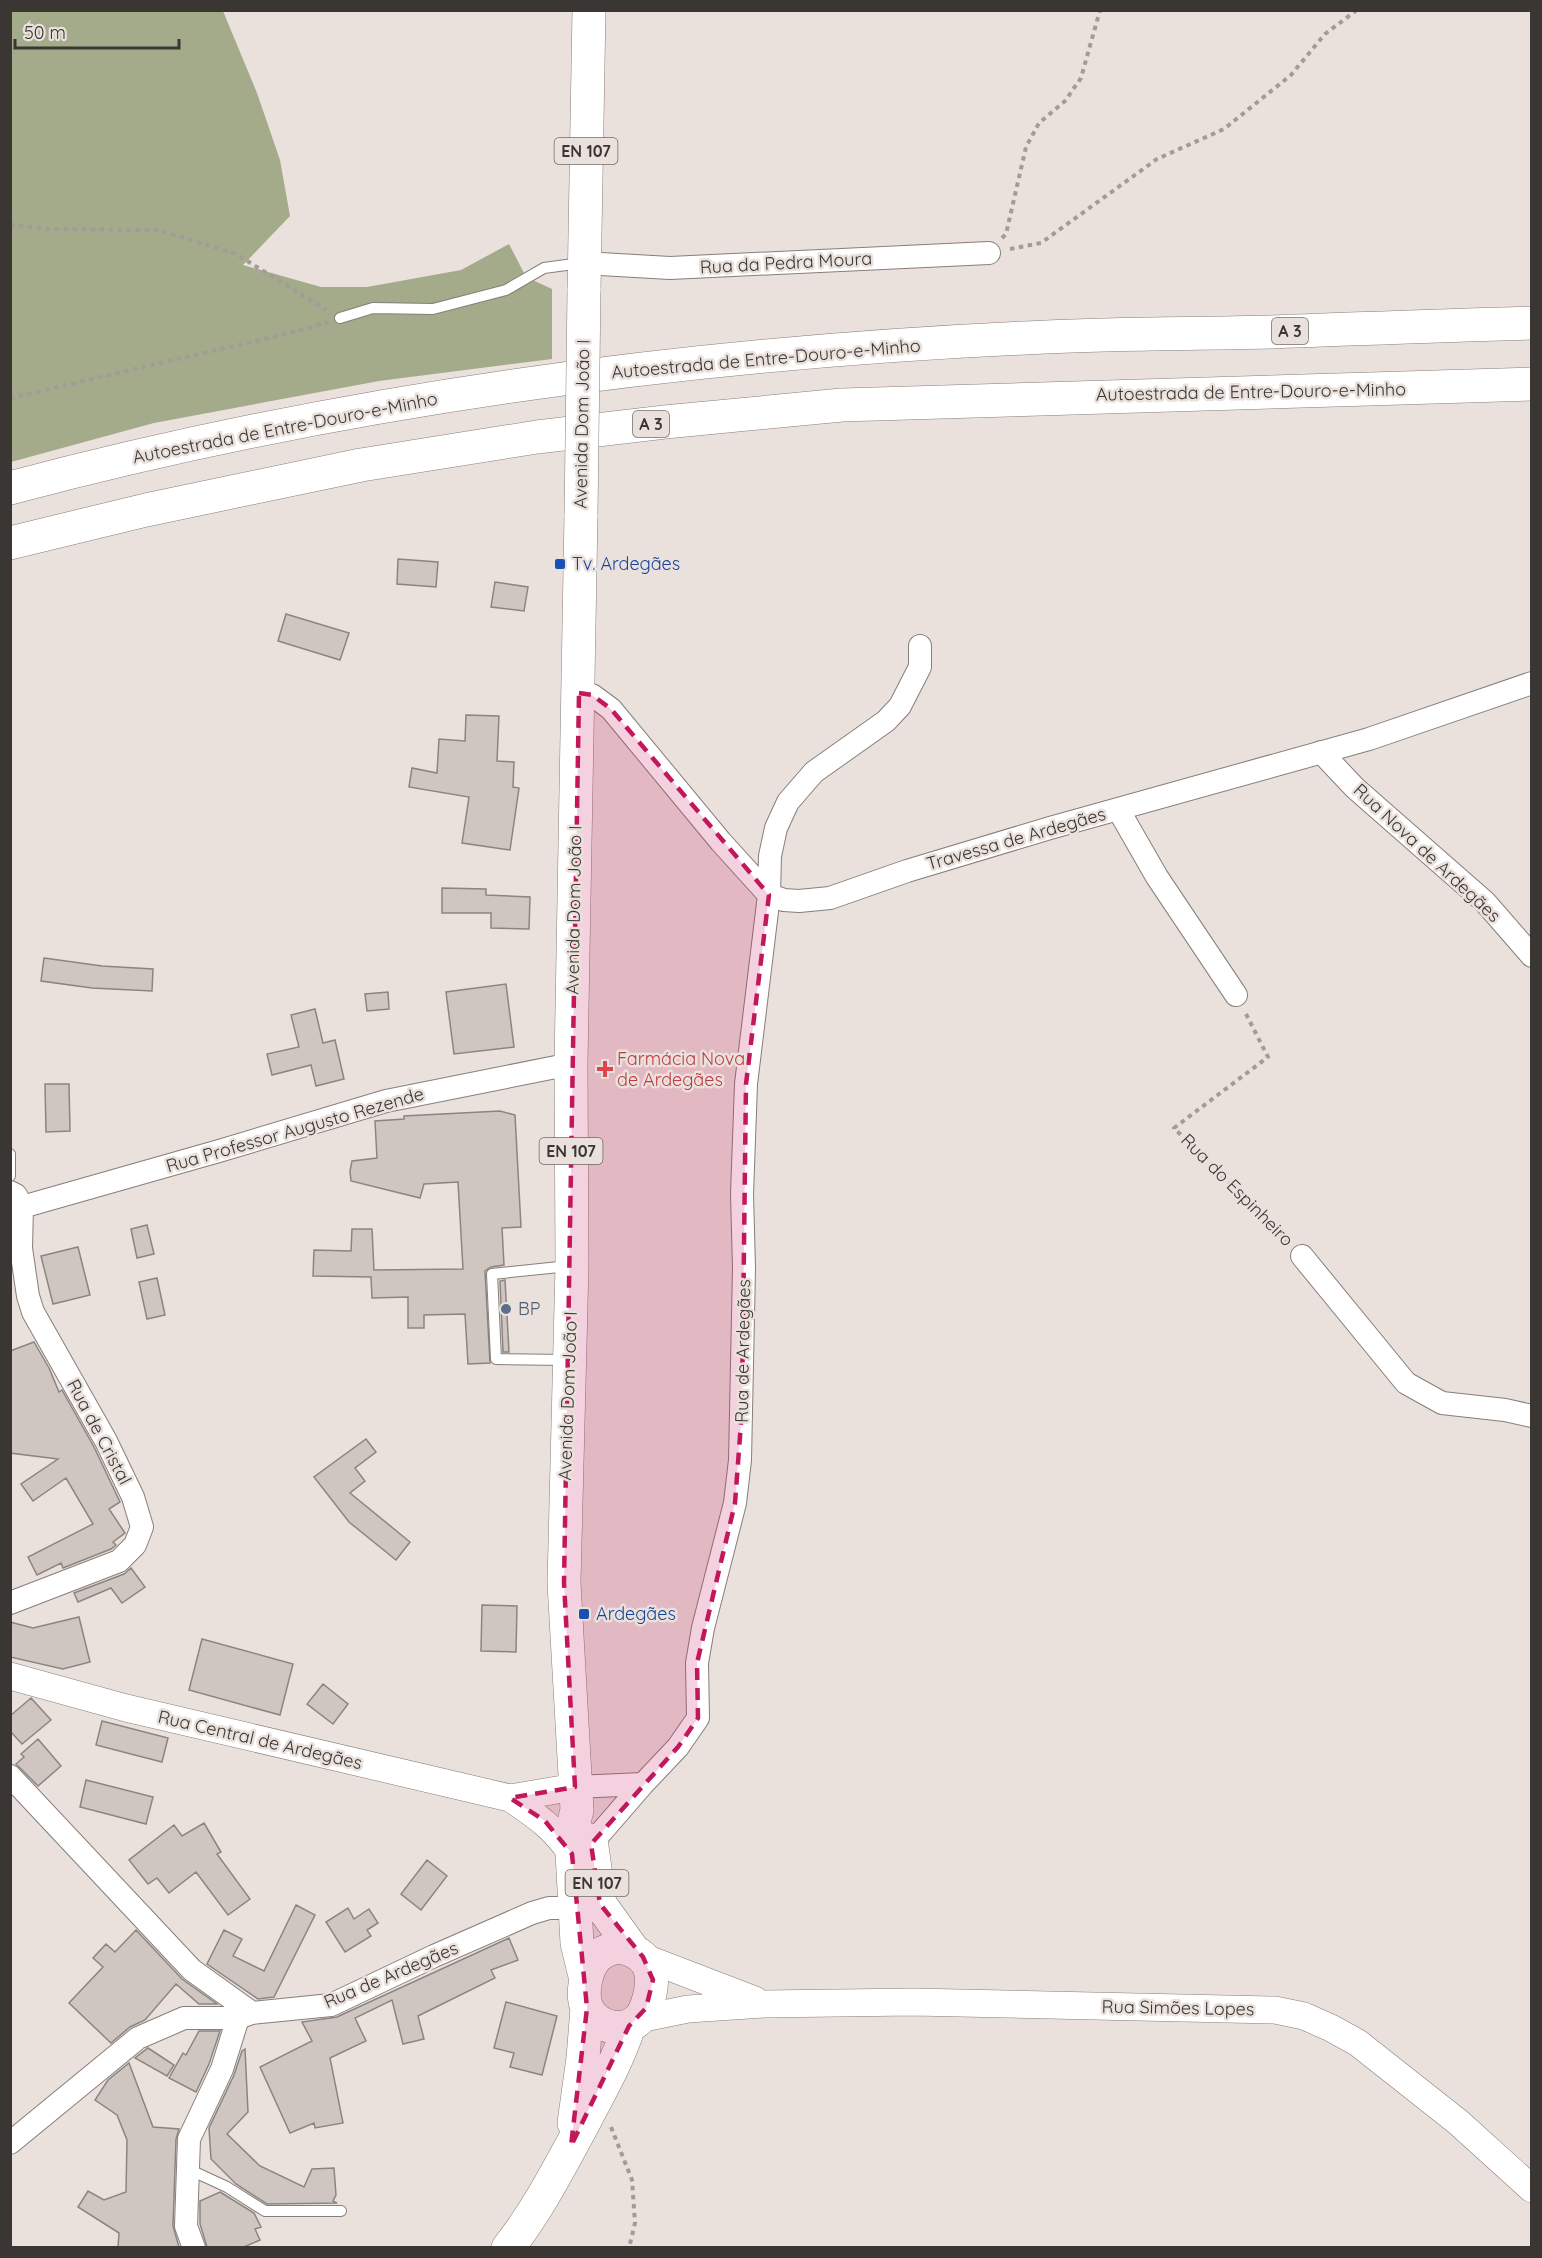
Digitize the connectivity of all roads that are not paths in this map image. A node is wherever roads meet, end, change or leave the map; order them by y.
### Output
1 (589, 10) edge
2 (989, 253) road end
3 (584, 277) junction
4 (340, 318) road end
5 (1532, 323) edge
6 (1532, 384) edge
7 (10, 488) edge
8 (10, 543) edge
9 (921, 646) dead end
10 (1532, 683) edge
11 (579, 693) junction
12 (1321, 752) junction
13 (1118, 809) junction
14 (769, 895) junction
15 (1532, 956) edge
16 (1236, 995) road end
17 (571, 1064) junction
18 (10, 1154) edge
19 (10, 1176) edge
20 (16, 1199) edge
21 (1302, 1256) road end
22 (572, 1266) junction
23 (568, 1360) junction
24 (1532, 1416) edge
25 (10, 1603) edge
26 (13, 1679) edge
27 (10, 1776) edge
28 (643, 1784) junction
29 (510, 1798) junction
30 (576, 1798) junction
31 (582, 1849) junction
32 (575, 1908) junction
33 (638, 1953) junction
34 (586, 1994) junction
35 (764, 2004) junction
36 (245, 2015) junction
37 (634, 2022) junction
38 (10, 2143) edge
39 (571, 2146) junction
40 (188, 2169) junction
41 (1532, 2189) edge
42 (341, 2211) dead end
43 (194, 2247) edge
44 (508, 2247) edge

1 - 3 main road, Avenida Dom João I / EN 107
2 - 3 street, Rua da Pedra Moura
3 - 4 lane
3 - 11 main road, Avenida Dom João I / EN 107, bridge
5 - 7 main road, Autoestrada de Entre-Douro-e-Minho / A 3
6 - 8 main road, Autoestrada de Entre-Douro-e-Minho / A 3
9 - 14 street, Rua de Ardegães
10 - 12 street, Travessa de Ardegães
11 - 14 street
11 - 17 main road, Avenida Dom João I / EN 107
12 - 13 street, Travessa de Ardegães
12 - 15 street, Rua Nova de Ardegães
13 - 14 street, Travessa de Ardegães
13 - 16 street
14 - 28 street, Rua de Ardegães
17 - 20 street, Rua Professor Augusto Rezende
17 - 22 main road, Avenida Dom João I / EN 107
18 - 19 lane
20 - 25 street, Rua de Cristal
21 - 24 street, Rua do Espinheiro
22 - 23 main road, Avenida Dom João I / EN 107
22 - 23 lane
23 - 30 main road, Avenida Dom João I / EN 107
26 - 29 street, Rua Central de Ardegães
27 - 36 street
28 - 30 street
28 - 31 street, Rua de Ardegães
29 - 30 street, Rua Central de Ardegães
29 - 31 street, Rua Central de Ardegães
30 - 31 main road, Avenida Dom João I / EN 107
31 - 32 main road, Avenida Dom João I / EN 107
31 - 33 main road, Avenida Dom João I / EN 107
32 - 34 main road, Avenida Dom João I / EN 107
32 - 36 street, Rua de Ardegães
33 - 34 main road, EN 107
33 - 35 street, Rua Simões Lopes
33 - 37 main road, EN 107
34 - 37 main road
34 - 39 main road, EN 107
35 - 37 street, Rua Simões Lopes
35 - 41 street, Rua Simões Lopes
36 - 38 street, Rua de Ardegães
36 - 40 street
37 - 39 main road, EN 107
39 - 44 main road, EN 107
40 - 42 lane
40 - 43 street

